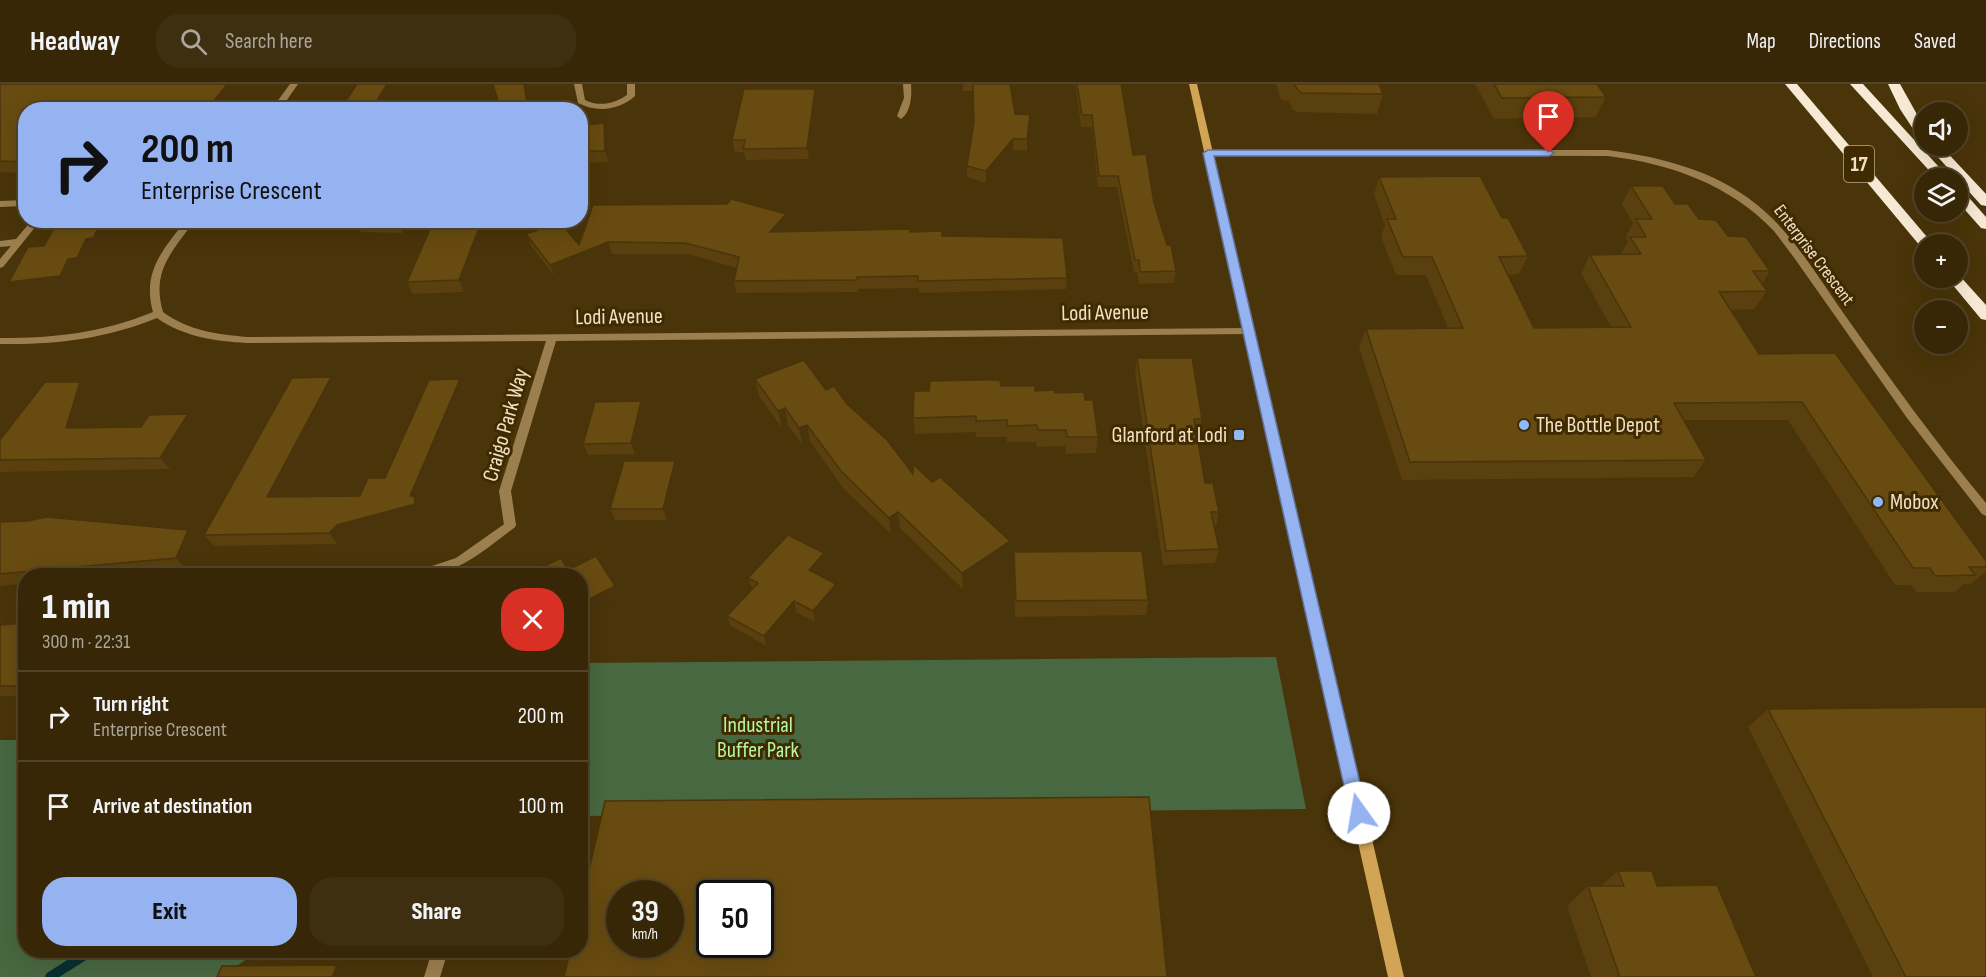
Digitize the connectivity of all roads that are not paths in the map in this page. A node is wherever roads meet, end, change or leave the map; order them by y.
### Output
1 (294, 84) edge
2 (578, 84) edge
3 (631, 84) edge
4 (908, 84) edge
5 (1193, 84) edge
6 (1791, 84) edge
7 (1856, 84) edge
8 (1894, 84) edge
9 (281, 102) edge
10 (586, 102) edge
11 (588, 103) edge
12 (901, 116) dead end
13 (1914, 121) edge
14 (1208, 153) junction
15 (1943, 156) edge
16 (1934, 168) edge
17 (1986, 202) edge
18 (18, 203) edge
19 (0, 204) edge
20 (1968, 205) edge
21 (1986, 225) edge
22 (30, 228) edge
23 (184, 228) edge
24 (1918, 234) edge
25 (19, 242) junction
26 (0, 244) edge
27 (0, 265) edge
28 (1963, 288) edge
29 (158, 314) junction
30 (1986, 315) edge
31 (1248, 331) junction
32 (552, 338) junction
33 (0, 341) edge
34 (1986, 512) edge
35 (440, 568) edge
36 (438, 958) edge
37 (432, 977) edge
38 (1396, 977) edge

1 - 9 street
2 - 10 street
3 - 11 street
4 - 12 street
5 - 14 main road
6 - 24 highway, 17
7 - 16 highway, 17
8 - 13 highway
14 - 31 main road
14 - 34 street, Enterprise Crescent
15 - 17 highway
18 - 19 street
20 - 21 highway
22 - 25 street
23 - 29 street
25 - 26 street
25 - 27 street
28 - 30 highway
29 - 32 street, Lodi Avenue
29 - 33 street
31 - 32 street, Lodi Avenue
31 - 38 main road
32 - 35 street, Craigo Park Way
36 - 37 street

